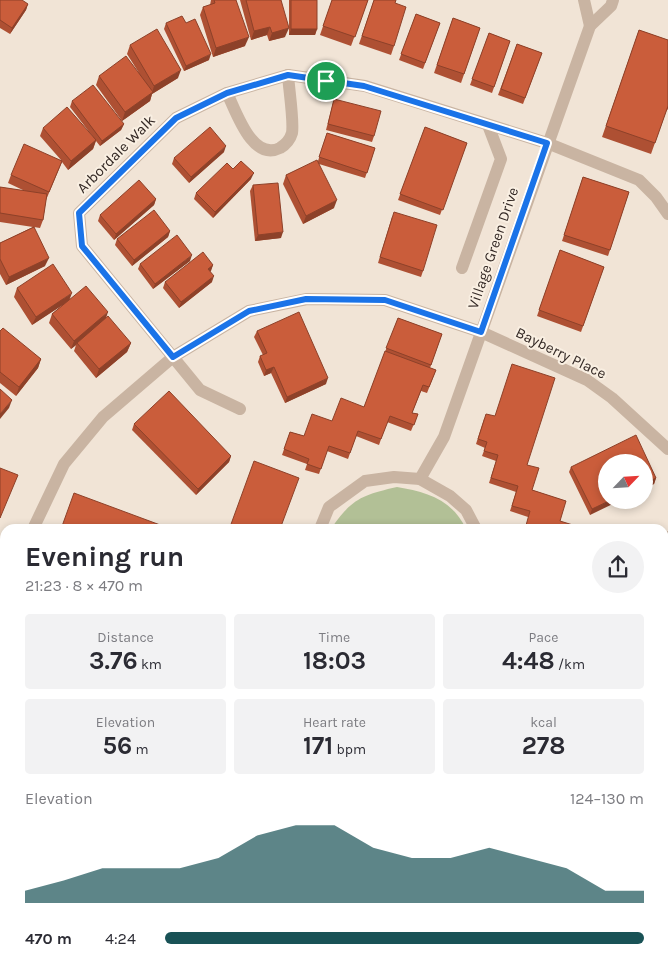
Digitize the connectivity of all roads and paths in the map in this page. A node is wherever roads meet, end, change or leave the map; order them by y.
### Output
1 (584, 0) edge
2 (613, 0) edge
3 (590, 26) junction
4 (288, 75) junction
5 (227, 93) junction
6 (488, 125) junction
7 (547, 143) junction
8 (668, 214) edge
9 (462, 268) dead end
10 (481, 332) junction
11 (173, 357) junction
12 (240, 409) dead end
13 (668, 449) edge
14 (420, 479) junction
15 (35, 524) edge
16 (322, 524) edge
17 (473, 524) edge

1 - 3 street
2 - 3 street, Village Green Drive
3 - 7 street, Village Green Drive
4 - 5 street, Arbordale Walk
4 - 5 street
4 - 6 street, Arbordale Walk
5 - 11 street, Arbordale Walk
6 - 7 street, Arbordale Walk
6 - 9 street
7 - 8 street, Arbordale Walk
7 - 10 street, Village Green Drive
10 - 11 street, Bayberry Place
10 - 13 street, Bayberry Place
10 - 14 street, Village Green Drive
11 - 12 street
11 - 15 street, Bayberry Place
14 - 16 street
14 - 17 street

